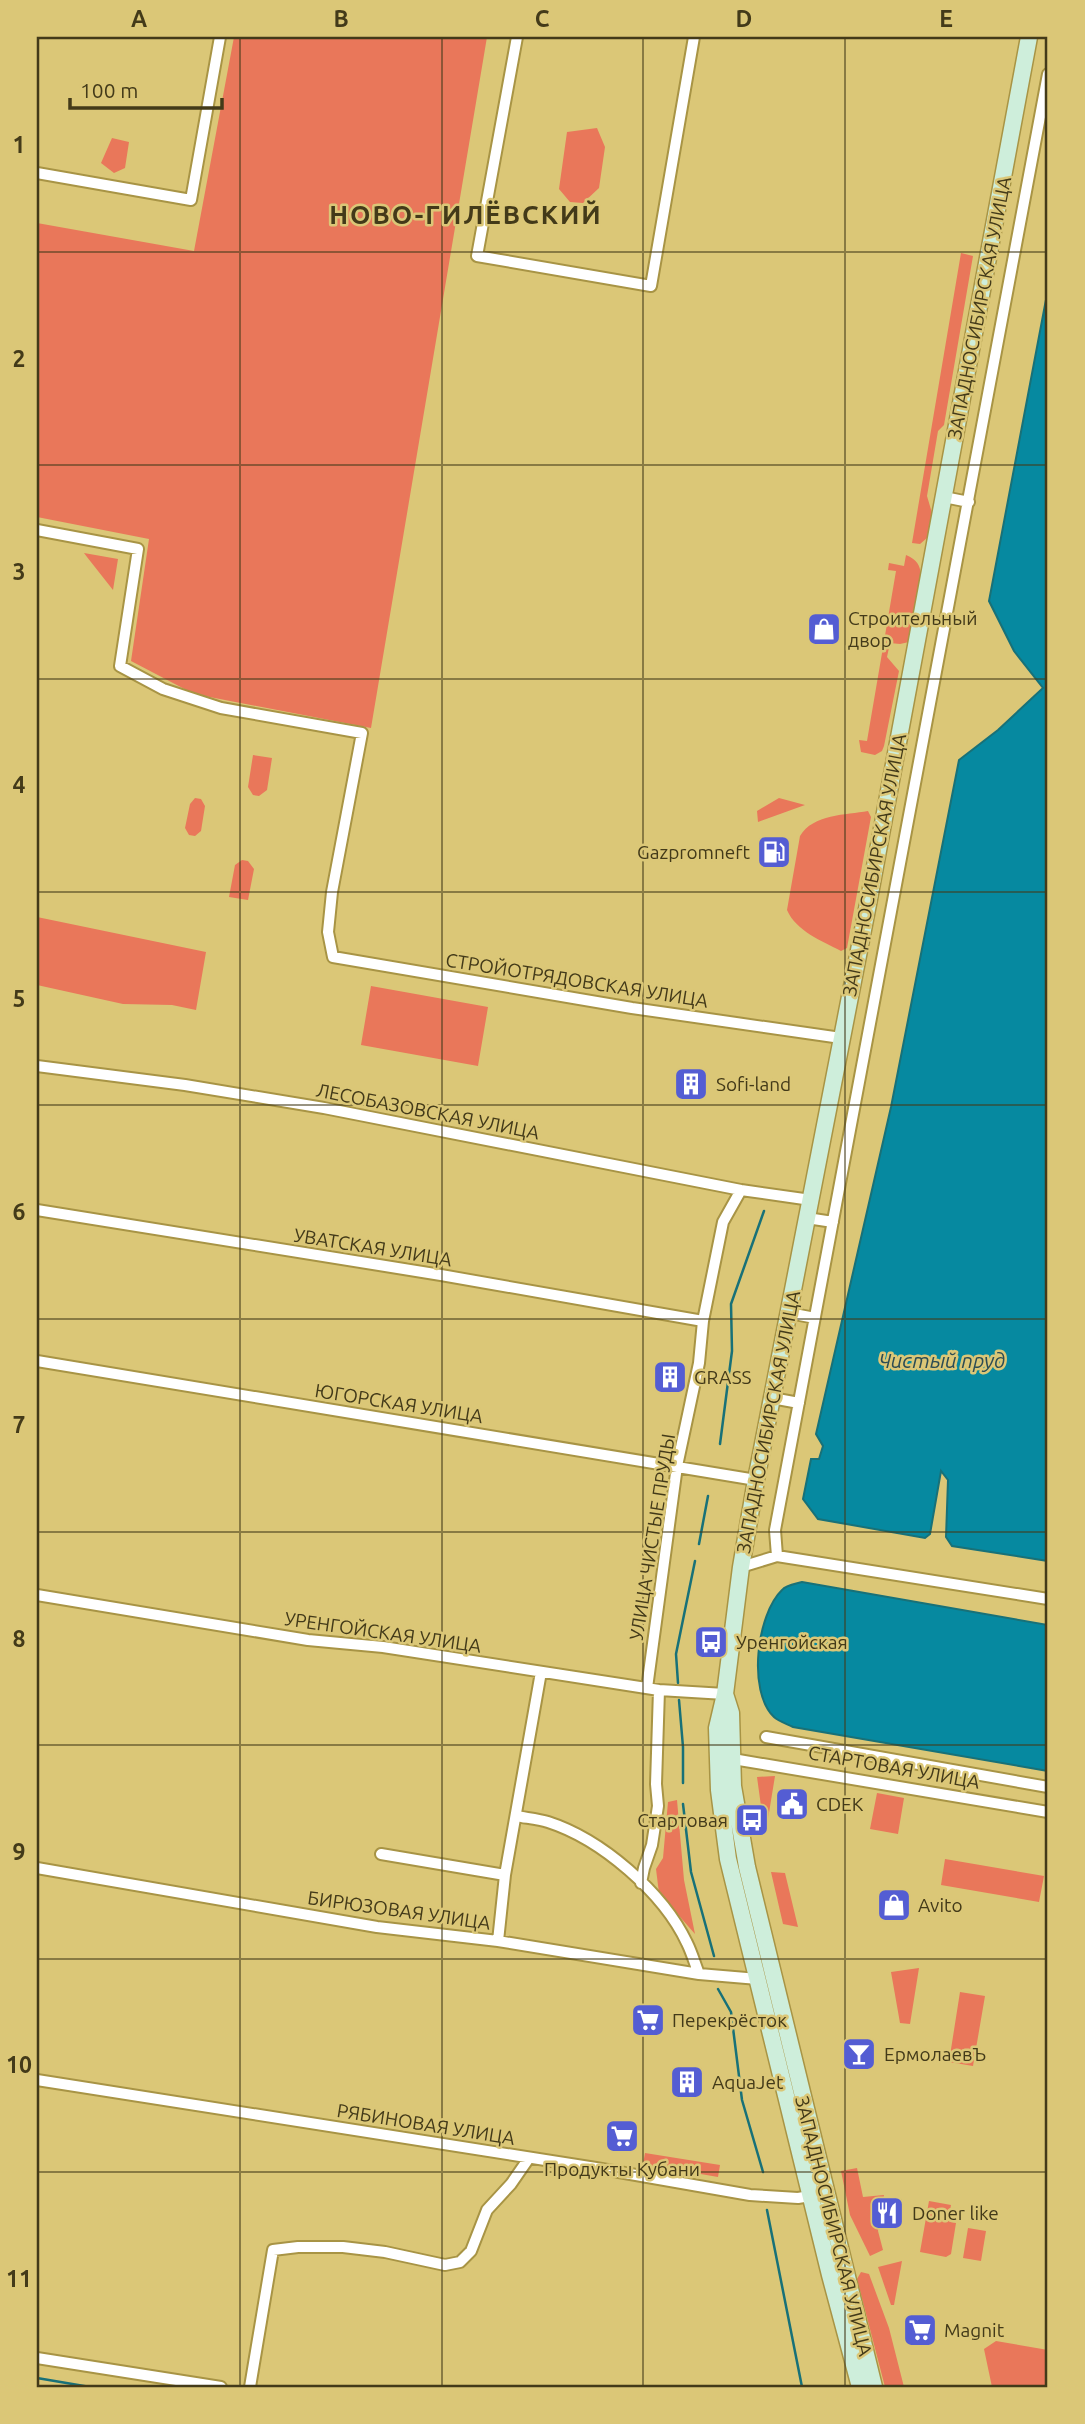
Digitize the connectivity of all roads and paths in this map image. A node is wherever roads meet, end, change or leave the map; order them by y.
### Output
1 (220, 37) edge
2 (517, 37) edge
3 (694, 37) edge
4 (1029, 37) edge
5 (1048, 74) edge
6 (37, 173) edge
7 (944, 498) junction
8 (969, 502) junction
9 (37, 530) edge
10 (906, 698) junction
11 (930, 702) junction
12 (869, 899) junction
13 (890, 908) junction
14 (841, 1038) junction
15 (37, 1066) edge
16 (741, 1189) junction
17 (811, 1199) junction
18 (37, 1210) edge
19 (807, 1218) junction
20 (833, 1222) junction
21 (789, 1313) junction
22 (815, 1318) junction
23 (703, 1321) junction
24 (37, 1362) edge
25 (772, 1398) junction
26 (799, 1403) junction
27 (677, 1466) junction
28 (756, 1480) junction
29 (777, 1556) junction
30 (741, 1567) junction
31 (37, 1595) edge
32 (1048, 1599) edge
33 (541, 1672) junction
34 (647, 1688) junction
35 (659, 1690) junction
36 (725, 1695) junction
37 (765, 1737) dead end
38 (725, 1758) junction
39 (1048, 1787) edge
40 (1048, 1812) edge
41 (516, 1816) junction
42 (381, 1854) dead end
43 (37, 1868) edge
44 (505, 1875) junction
45 (641, 1883) junction
46 (498, 1941) junction
47 (699, 1973) junction
48 (758, 1979) junction
49 (37, 2080) edge
50 (529, 2158) junction
51 (810, 2196) junction
52 (37, 2358) edge
53 (220, 2387) edge
54 (250, 2387) edge
55 (860, 2387) edge
56 (874, 2387) edge

1 - 6 street
2 - 3 street
4 - 7 main road, ЗАПАДНОСИБИРСКАЯ УЛИЦА
5 - 8 street
7 - 8 street
7 - 10 main road, ЗАПАДНОСИБИРСКАЯ УЛИЦА
8 - 11 street
9 - 14 street, СТРОЙОТРЯДОВСКАЯ УЛИЦА
10 - 11 street
10 - 12 main road, ЗАПАДНОСИБИРСКАЯ УЛИЦА
11 - 13 street
12 - 13 street
12 - 14 main road, ЗАПАДНОСИБИРСКАЯ УЛИЦА
13 - 20 street
14 - 17 main road, ЗАПАДНОСИБИРСКАЯ УЛИЦА
15 - 16 street, ЛЕСОБАЗОВСКАЯ УЛИЦА
16 - 17 street, ЛЕСОБАЗОВСКАЯ УЛИЦА
16 - 23 street, УЛИЦА ЧИСТЫЕ ПРУДЫ
17 - 19 main road, ЗАПАДНОСИБИРСКАЯ УЛИЦА
18 - 23 street, УВАТСКАЯ УЛИЦА
19 - 20 street
19 - 21 main road, ЗАПАДНОСИБИРСКАЯ УЛИЦА
20 - 22 street
21 - 22 street
21 - 25 main road, ЗАПАДНОСИБИРСКАЯ УЛИЦА
22 - 26 street
23 - 27 street, УЛИЦА ЧИСТЫЕ ПРУДЫ
24 - 27 street, ЮГОРСКАЯ УЛИЦА
25 - 26 street
25 - 28 main road, ЗАПАДНОСИБИРСКАЯ УЛИЦА
26 - 29 street
27 - 28 street, ЮГОРСКАЯ УЛИЦА
27 - 34 street, УЛИЦА ЧИСТЫЕ ПРУДЫ
28 - 30 main road, ЗАПАДНОСИБИРСКАЯ УЛИЦА
29 - 30 street
29 - 32 street
30 - 36 main road, ЗАПАДНОСИБИРСКАЯ УЛИЦА
31 - 33 street, УРЕНГОЙСКАЯ УЛИЦА
33 - 34 street, УРЕНГОЙСКАЯ УЛИЦА
33 - 41 street
34 - 35 street, УРЕНГОЙСКАЯ УЛИЦА
35 - 36 street, УРЕНГОЙСКАЯ УЛИЦА
35 - 45 street
36 - 38 main road, ЗАПАДНОСИБИРСКАЯ УЛИЦА
37 - 39 street
38 - 40 street, СТАРТОВАЯ УЛИЦА
38 - 48 main road, ЗАПАДНОСИБИРСКАЯ УЛИЦА
38 - 56 main road, ЗАПАДНОСИБИРСКАЯ УЛИЦА
41 - 44 street
41 - 45 street
42 - 44 street
43 - 46 street, БИРЮЗОВАЯ УЛИЦА
44 - 46 street
45 - 47 street
46 - 47 street, БИРЮЗОВАЯ УЛИЦА
47 - 48 street, БИРЮЗОВАЯ УЛИЦА
48 - 51 main road, ЗАПАДНОСИБИРСКАЯ УЛИЦА
49 - 50 street, РЯБИНОВАЯ УЛИЦА
50 - 51 street, РЯБИНОВАЯ УЛИЦА
50 - 54 street
51 - 55 main road, ЗАПАДНОСИБИРСКАЯ УЛИЦА
52 - 53 street

